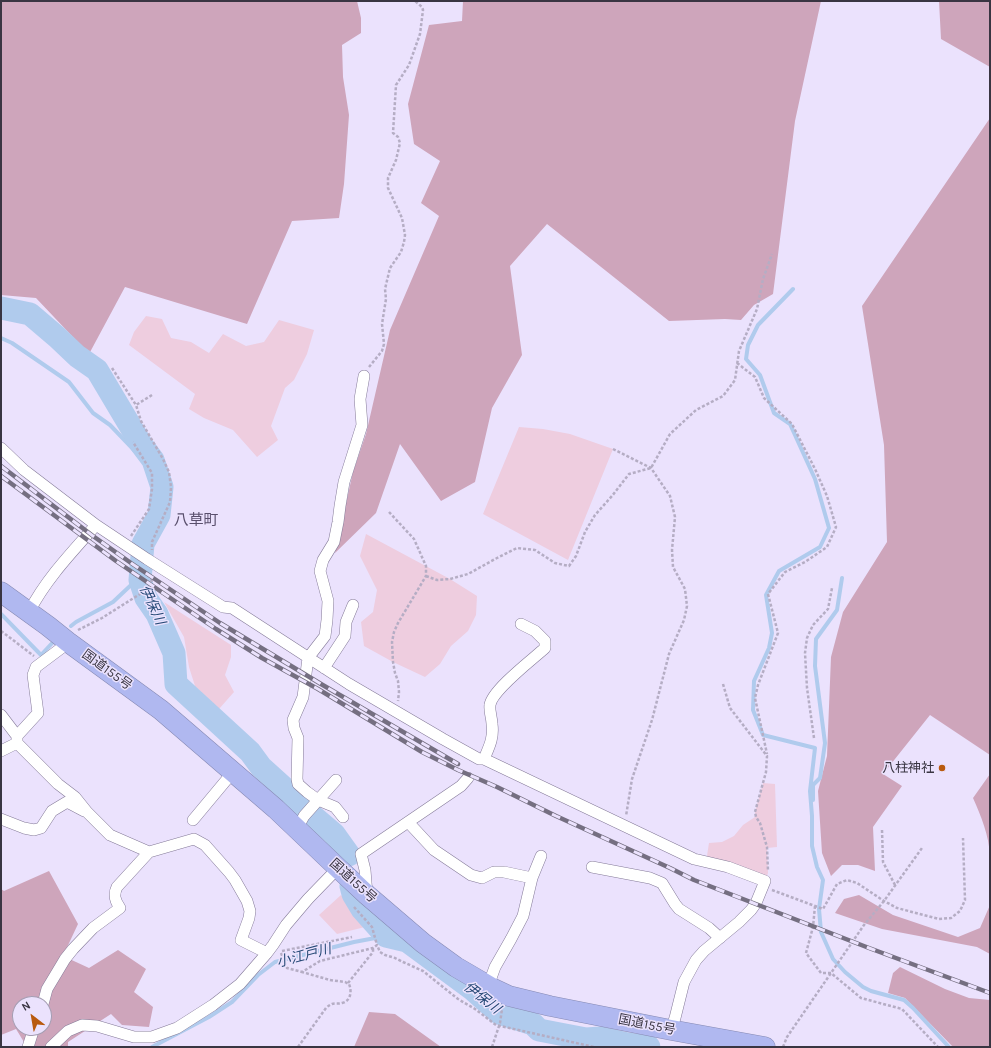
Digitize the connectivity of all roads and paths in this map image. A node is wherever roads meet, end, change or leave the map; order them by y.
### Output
1 (415, 1) edge
2 (772, 254) dead end
3 (737, 363) junction
4 (112, 368) dead end
5 (364, 376) joint
6 (152, 395) dead end
7 (136, 404) junction
8 (133, 442) dead end
9 (1, 448) edge
10 (613, 449) dead end
11 (651, 468) junction
12 (389, 512) dead end
13 (96, 525) junction
14 (129, 547) junction
15 (150, 561) junction
16 (426, 576) junction
17 (832, 588) dead end
18 (1, 592) edge
19 (353, 605) dead end
20 (29, 612) junction
21 (521, 624) dead end
22 (1, 631) edge
23 (68, 642) junction
24 (308, 658) junction
25 (42, 662) junction
26 (324, 668) junction
27 (723, 684) dead end
28 (393, 710) junction
29 (1, 715) edge
30 (814, 738) dead end
31 (17, 739) junction
32 (1, 751) edge
33 (767, 756) junction
34 (484, 760) junction
35 (233, 772) junction
36 (468, 778) dead end
37 (336, 780) dead end
38 (87, 812) junction
39 (308, 813) junction
40 (343, 817) dead end
41 (1, 819) edge
42 (193, 820) dead end
43 (408, 822) junction
44 (624, 826) junction
45 (882, 830) dead end
46 (963, 838) dead end
47 (922, 848) dead end
48 (149, 852) junction
49 (541, 856) dead end
50 (592, 867) dead end
51 (338, 868) junction
52 (532, 878) junction
53 (765, 881) junction
54 (895, 885) junction
55 (367, 895) junction
56 (884, 901) junction
57 (814, 906) junction
58 (374, 932) dead end
59 (352, 937) dead end
60 (720, 938) junction
61 (377, 945) junction
62 (373, 948) junction
63 (267, 953) junction
64 (302, 972) junction
65 (832, 973) junction
66 (348, 983) junction
67 (492, 988) junction
68 (45, 996) edge
69 (501, 1010) dead end
70 (499, 1024) junction
71 (671, 1030) junction
72 (31, 1036) edge
73 (28, 1047) edge
74 (51, 1047) edge
75 (298, 1047) edge
76 (492, 1047) edge
77 (594, 1047) edge
78 (765, 1047) edge
79 (783, 1047) edge
80 (938, 1047) edge

1 - 5 path
2 - 3 path
3 - 11 path
3 - 33 path
4 - 7 path
5 - 24 street
6 - 7 path
7 - 15 path
8 - 14 path
9 - 13 street
10 - 11 path
11 - 16 path
11 - 44 path
12 - 16 path
13 - 14 street
13 - 20 street
14 - 15 street
15 - 23 path
15 - 24 street
16 - 28 path
17 - 30 path
18 - 20 highway, 国道155号
19 - 26 street
20 - 23 highway, 国道155号
21 - 34 street
22 - 25 path
23 - 25 street
23 - 35 highway, 国道155号
24 - 26 street
24 - 39 street
25 - 31 street
26 - 28 street
27 - 33 path
28 - 34 street
29 - 31 street
31 - 32 street
31 - 38 street
33 - 53 path
34 - 44 street
35 - 39 highway, 国道155号
35 - 42 street
36 - 43 street
37 - 39 street
38 - 41 street
38 - 48 street
39 - 40 street
39 - 51 highway, 国道155号
43 - 52 street
43 - 55 street
44 - 53 street
45 - 54 path
46 - 56 path
47 - 54 path
48 - 63 street
48 - 68 street
49 - 52 street
50 - 60 street
51 - 55 highway, 国道155号
51 - 63 street
52 - 67 street
53 - 57 path
53 - 60 street
54 - 56 path
55 - 67 highway, 国道155号
56 - 57 path
56 - 65 path
57 - 65 path
58 - 61 path
59 - 64 path
60 - 71 street
61 - 62 path
61 - 70 path
62 - 64 path
62 - 66 path
63 - 74 street
64 - 66 path
65 - 79 path
65 - 80 path
66 - 75 path
67 - 71 highway, 国道155号
69 - 70 path
70 - 76 path
70 - 77 path
71 - 78 highway, 国道155号
72 - 73 street

